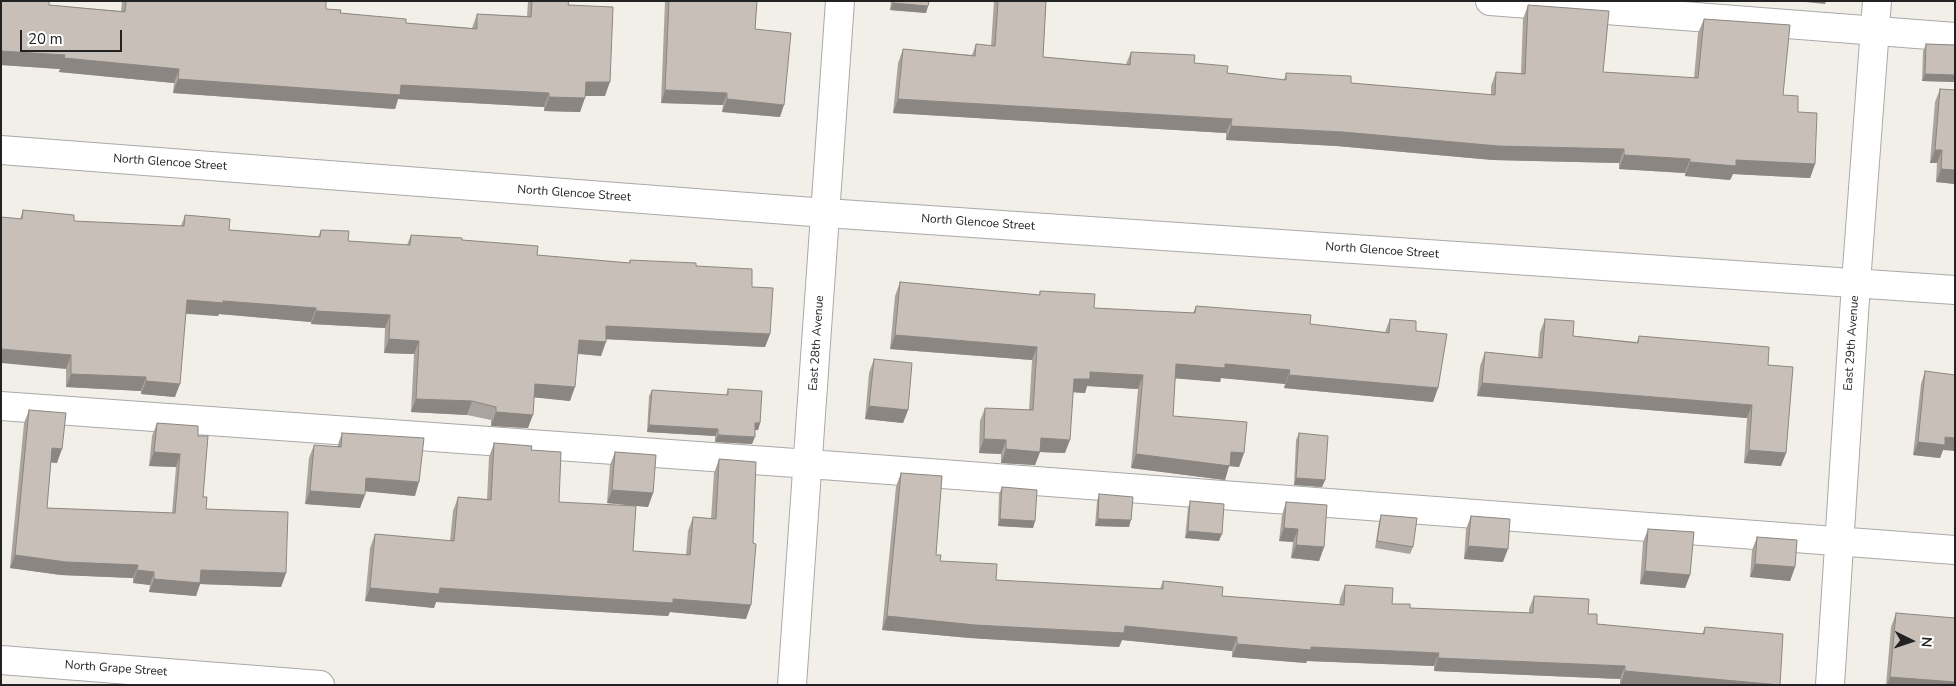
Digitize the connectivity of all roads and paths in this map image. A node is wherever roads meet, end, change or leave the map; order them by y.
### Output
1 (840, 1) edge
2 (1490, 1) edge
3 (1877, 1) edge
4 (1875, 32) junction
5 (1955, 37) edge
6 (1, 150) edge
7 (826, 213) junction
8 (1856, 283) junction
9 (1955, 290) edge
10 (1, 406) edge
11 (809, 464) junction
12 (1839, 542) junction
13 (1955, 550) edge
14 (1, 660) edge
15 (320, 685) edge
16 (792, 685) edge
17 (1830, 685) edge

1 - 7 street, East 28th Avenue
2 - 4 street
3 - 4 street, East 29th Avenue
4 - 5 street
4 - 8 street, East 29th Avenue
6 - 7 street, North Glencoe Street
7 - 8 street, North Glencoe Street
7 - 11 street, East 28th Avenue
8 - 9 street, North Glencoe Street
8 - 12 street, East 29th Avenue
10 - 11 street
11 - 12 street
11 - 16 street, East 28th Avenue
12 - 13 street
12 - 17 street, East 29th Avenue
14 - 15 street, North Grape Street

